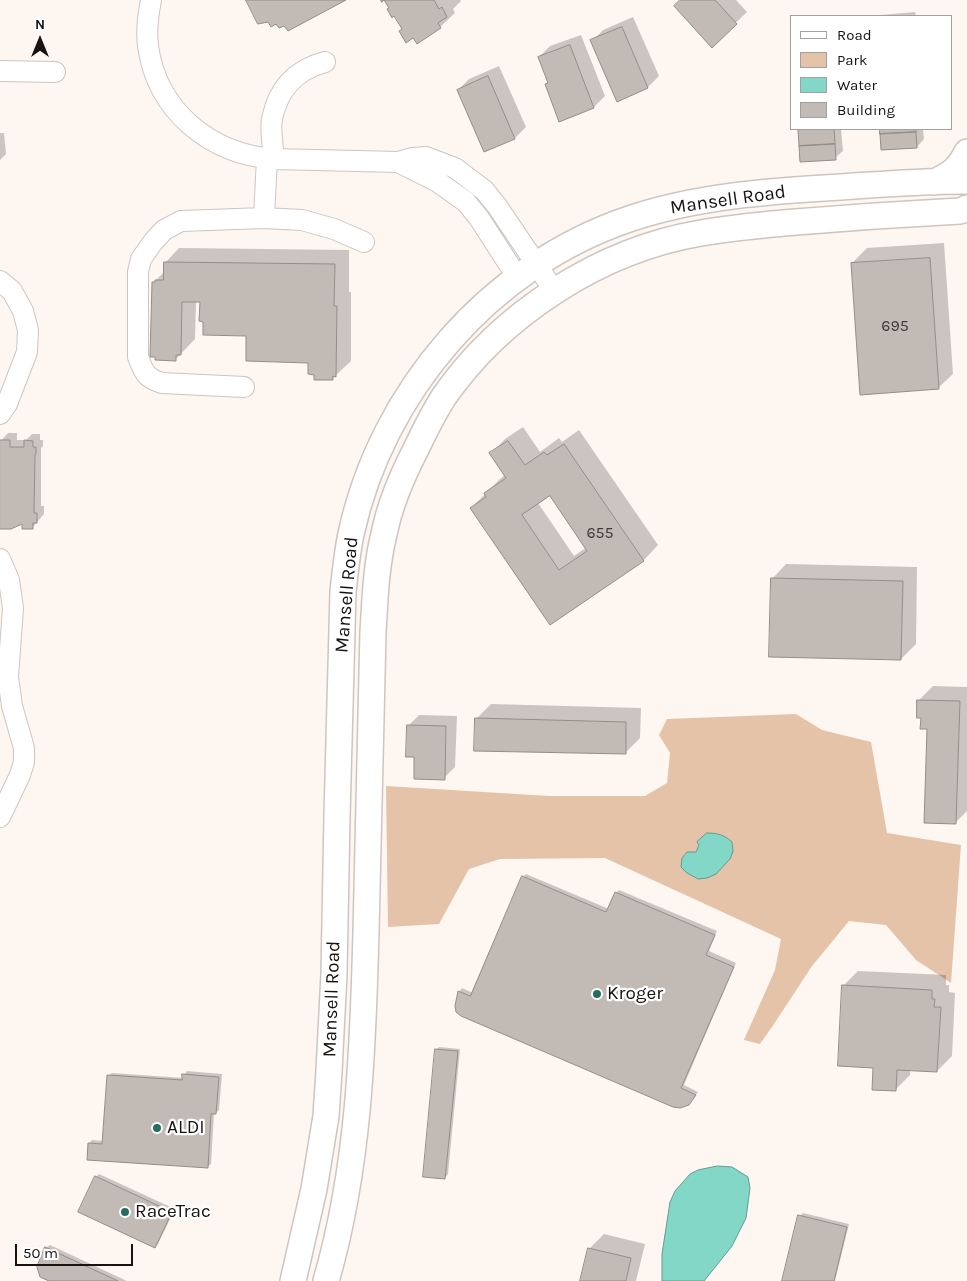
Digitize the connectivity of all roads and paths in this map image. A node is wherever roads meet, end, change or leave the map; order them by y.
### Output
1 (151, 0) edge
2 (325, 62) dead end
3 (0, 71) edge
4 (55, 72) dead end
5 (967, 152) edge
6 (270, 158) junction
7 (935, 182) junction
8 (967, 182) edge
9 (967, 208) edge
10 (264, 218) junction
11 (364, 242) dead end
12 (528, 271) junction
13 (0, 281) edge
14 (555, 292) junction
15 (244, 387) dead end
16 (0, 414) edge
17 (378, 452) junction
18 (407, 466) junction
19 (0, 559) edge
20 (0, 816) edge
21 (293, 1281) edge
22 (326, 1281) edge

1 - 6 street
2 - 6 street
3 - 4 street
5 - 7 main road
6 - 10 street
6 - 12 street
7 - 8 main road, Mansell Road
7 - 12 main road, Mansell Road
9 - 14 main road, Mansell Road
10 - 11 street
10 - 15 street
12 - 14 street
12 - 17 main road, Mansell Road
13 - 16 street
14 - 18 main road, Mansell Road
17 - 18 main road
17 - 21 main road, Mansell Road
18 - 22 main road, Mansell Road
19 - 20 street

